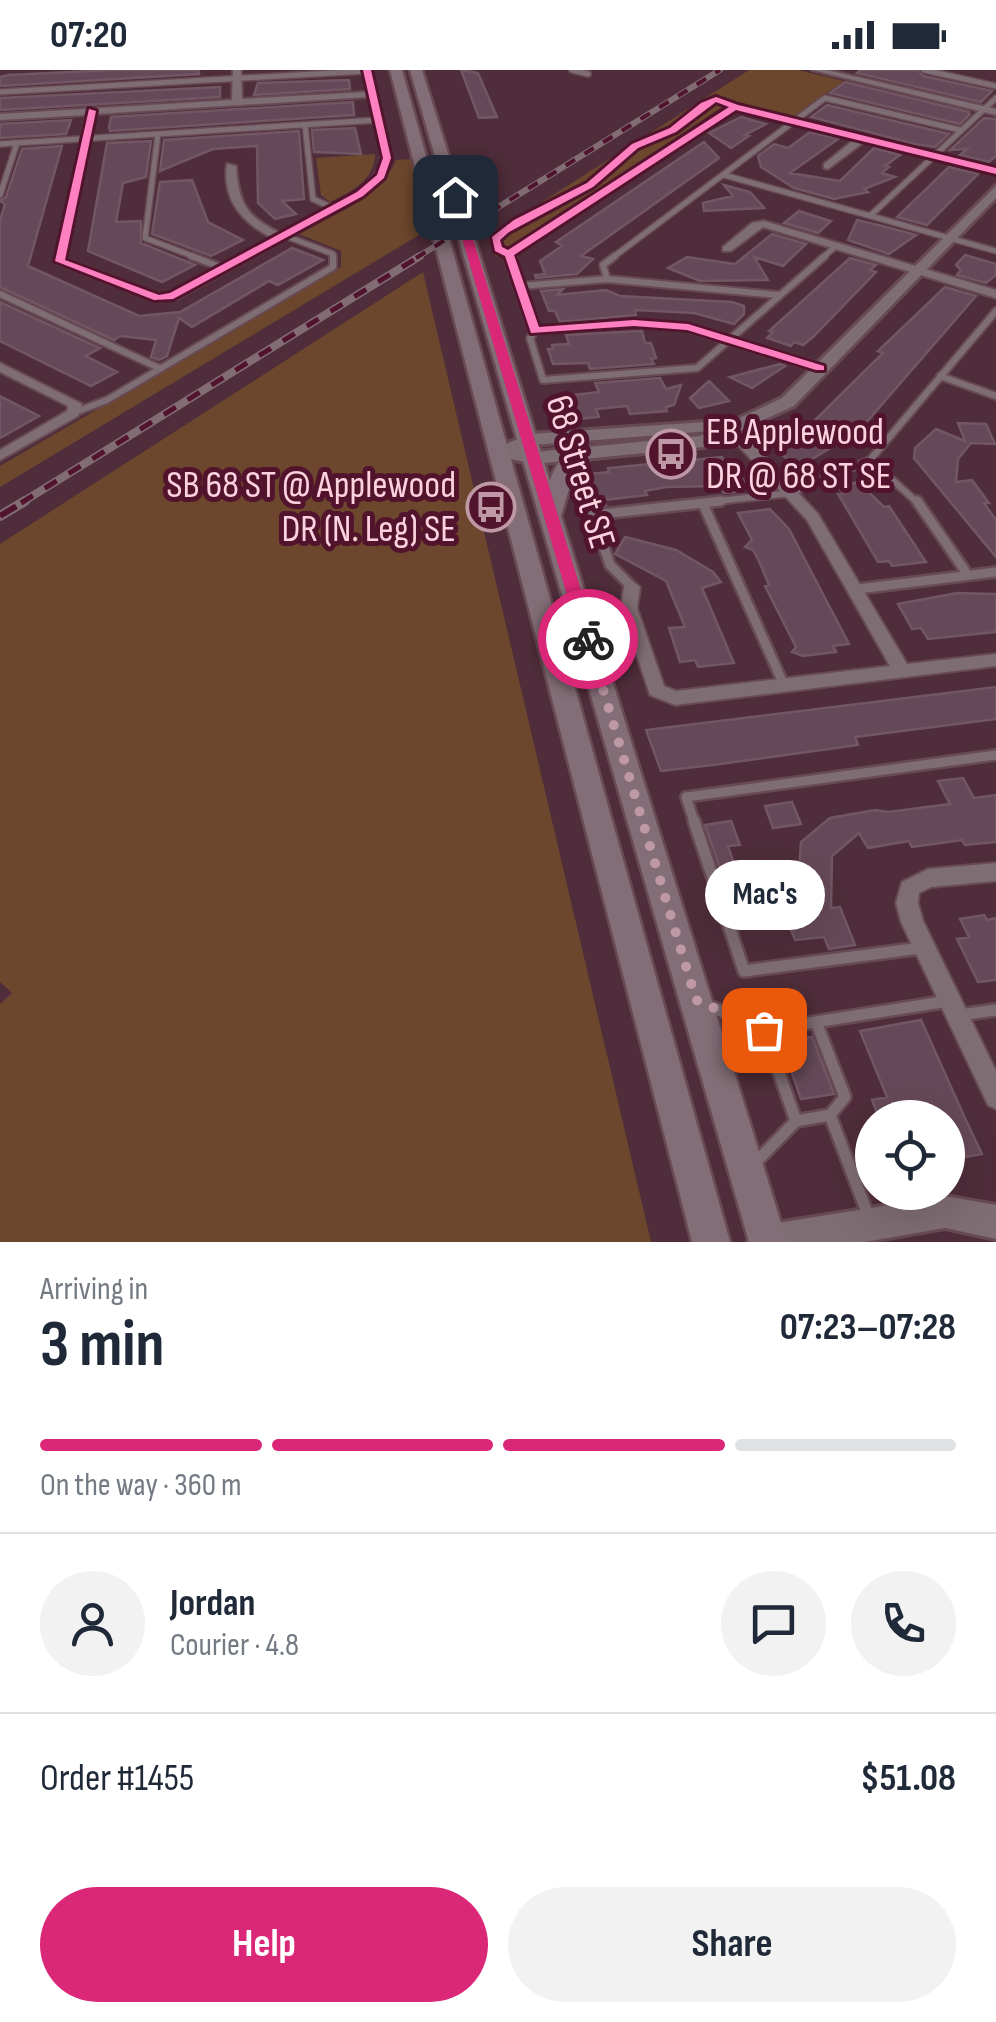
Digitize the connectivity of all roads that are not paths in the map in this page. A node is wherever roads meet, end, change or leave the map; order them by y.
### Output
1 (175, 70) edge
2 (367, 70) edge
3 (396, 70) edge
4 (416, 70) edge
5 (572, 70) edge
6 (816, 70) edge
7 (924, 70) edge
8 (296, 72) edge
9 (237, 74) edge
10 (588, 74) dead end
11 (173, 82) junction
12 (996, 86) edge
13 (0, 92) edge
14 (372, 94) junction
15 (996, 98) edge
16 (238, 102) junction
17 (984, 110) junction
18 (92, 111) junction
19 (996, 112) edge
20 (0, 117) edge
21 (378, 120) junction
22 (793, 120) junction
23 (305, 125) junction
24 (960, 130) junction
25 (158, 134) junction
26 (863, 138) junction
27 (87, 139) junction
28 (17, 143) junction
29 (0, 144) edge
30 (934, 155) junction
31 (231, 166) dead end
32 (828, 166) dead end
33 (996, 171) edge
34 (724, 175) junction
35 (996, 190) edge
36 (0, 195) edge
37 (333, 208) junction
38 (871, 216) junction
39 (281, 236) junction
40 (949, 238) junction
41 (836, 246) junction
42 (727, 249) dead end
43 (996, 252) edge
44 (223, 268) junction
45 (915, 270) junction
46 (607, 279) junction
47 (520, 286) junction
48 (0, 294) edge
49 (778, 294) junction
50 (996, 294) edge
51 (996, 310) edge
52 (535, 331) junction
53 (731, 337) junction
54 (0, 367) edge
55 (159, 368) junction
56 (820, 368) junction
57 (940, 376) junction
58 (996, 396) edge
59 (73, 413) junction
60 (728, 427) junction
61 (533, 449) junction
62 (498, 452) junction
63 (2, 453) edge
64 (579, 454) junction
65 (870, 460) junction
66 (791, 494) junction
67 (704, 506) junction
68 (552, 515) junction
69 (996, 572) edge
70 (968, 576) junction
71 (632, 588) joint
72 (858, 589) junction
73 (996, 660) edge
74 (901, 669) junction
75 (783, 683) junction
76 (996, 755) edge
77 (996, 872) edge
78 (924, 948) junction
79 (696, 1000) junction
80 (953, 1008) junction
81 (996, 1010) edge
82 (816, 1022) junction
83 (764, 1030) junction
84 (996, 1096) edge
85 (830, 1115) junction
86 (796, 1120) junction
87 (747, 1171) junction
88 (996, 1222) edge
89 (872, 1223) junction
90 (996, 1235) edge
91 (767, 1241) edge
92 (711, 1242) edge
93 (989, 1242) edge

1 - 11 lane
2 - 8 lane
2 - 14 street
3 - 62 main road, 68 Street SE
4 - 61 main road, 68 Street SE
5 - 10 lane
6 - 17 street
7 - 12 lane
8 - 9 lane
9 - 11 lane
9 - 16 street
11 - 13 lane
14 - 16 street
14 - 21 street
15 - 17 lane
16 - 18 street
17 - 19 street
17 - 24 lane
18 - 20 street
18 - 27 street
21 - 23 lane
21 - 37 street
22 - 24 lane
22 - 26 street
22 - 34 lane
22 - 47 street
23 - 25 lane
23 - 37 lane
24 - 30 lane
25 - 27 lane
25 - 44 lane
26 - 30 street
26 - 32 street
27 - 28 lane
27 - 44 street
28 - 29 lane
28 - 36 lane
30 - 33 street
30 - 38 lane
31 - 39 street
34 - 38 lane
34 - 46 lane
35 - 40 street
37 - 39 street
38 - 40 lane
39 - 44 street
39 - 55 lane
40 - 43 lane
40 - 45 street
41 - 42 street
41 - 45 street
41 - 49 lane
45 - 50 street
45 - 56 street
46 - 47 lane
46 - 49 lane
47 - 52 street
48 - 55 lane
49 - 53 lane
51 - 57 lane
52 - 53 street
52 - 53 lane
53 - 56 street
54 - 59 street
55 - 59 lane
56 - 60 street
57 - 58 lane
57 - 65 lane
59 - 63 street
60 - 61 street
60 - 64 street
60 - 66 street
61 - 62 street
61 - 64 street
61 - 68 main road, 68 Street SE
62 - 92 main road, 68 Street SE
64 - 68 main road
65 - 66 lane
65 - 70 lane
66 - 67 lane
66 - 72 street
67 - 71 lane
67 - 75 lane
68 - 79 main road, 68 Street SE
69 - 70 lane
70 - 72 lane
71 - 75 street
72 - 74 street
73 - 74 street
74 - 75 street
76 - 78 lane
77 - 78 street
78 - 80 street
79 - 83 lane
79 - 87 main road, 68 Street SE
80 - 81 lane
80 - 82 lane
80 - 84 street
82 - 83 lane
82 - 85 lane
83 - 86 lane
85 - 86 lane
85 - 89 lane
86 - 87 lane
87 - 91 main road, 68 Street SE
88 - 89 street
89 - 91 street
90 - 93 street

